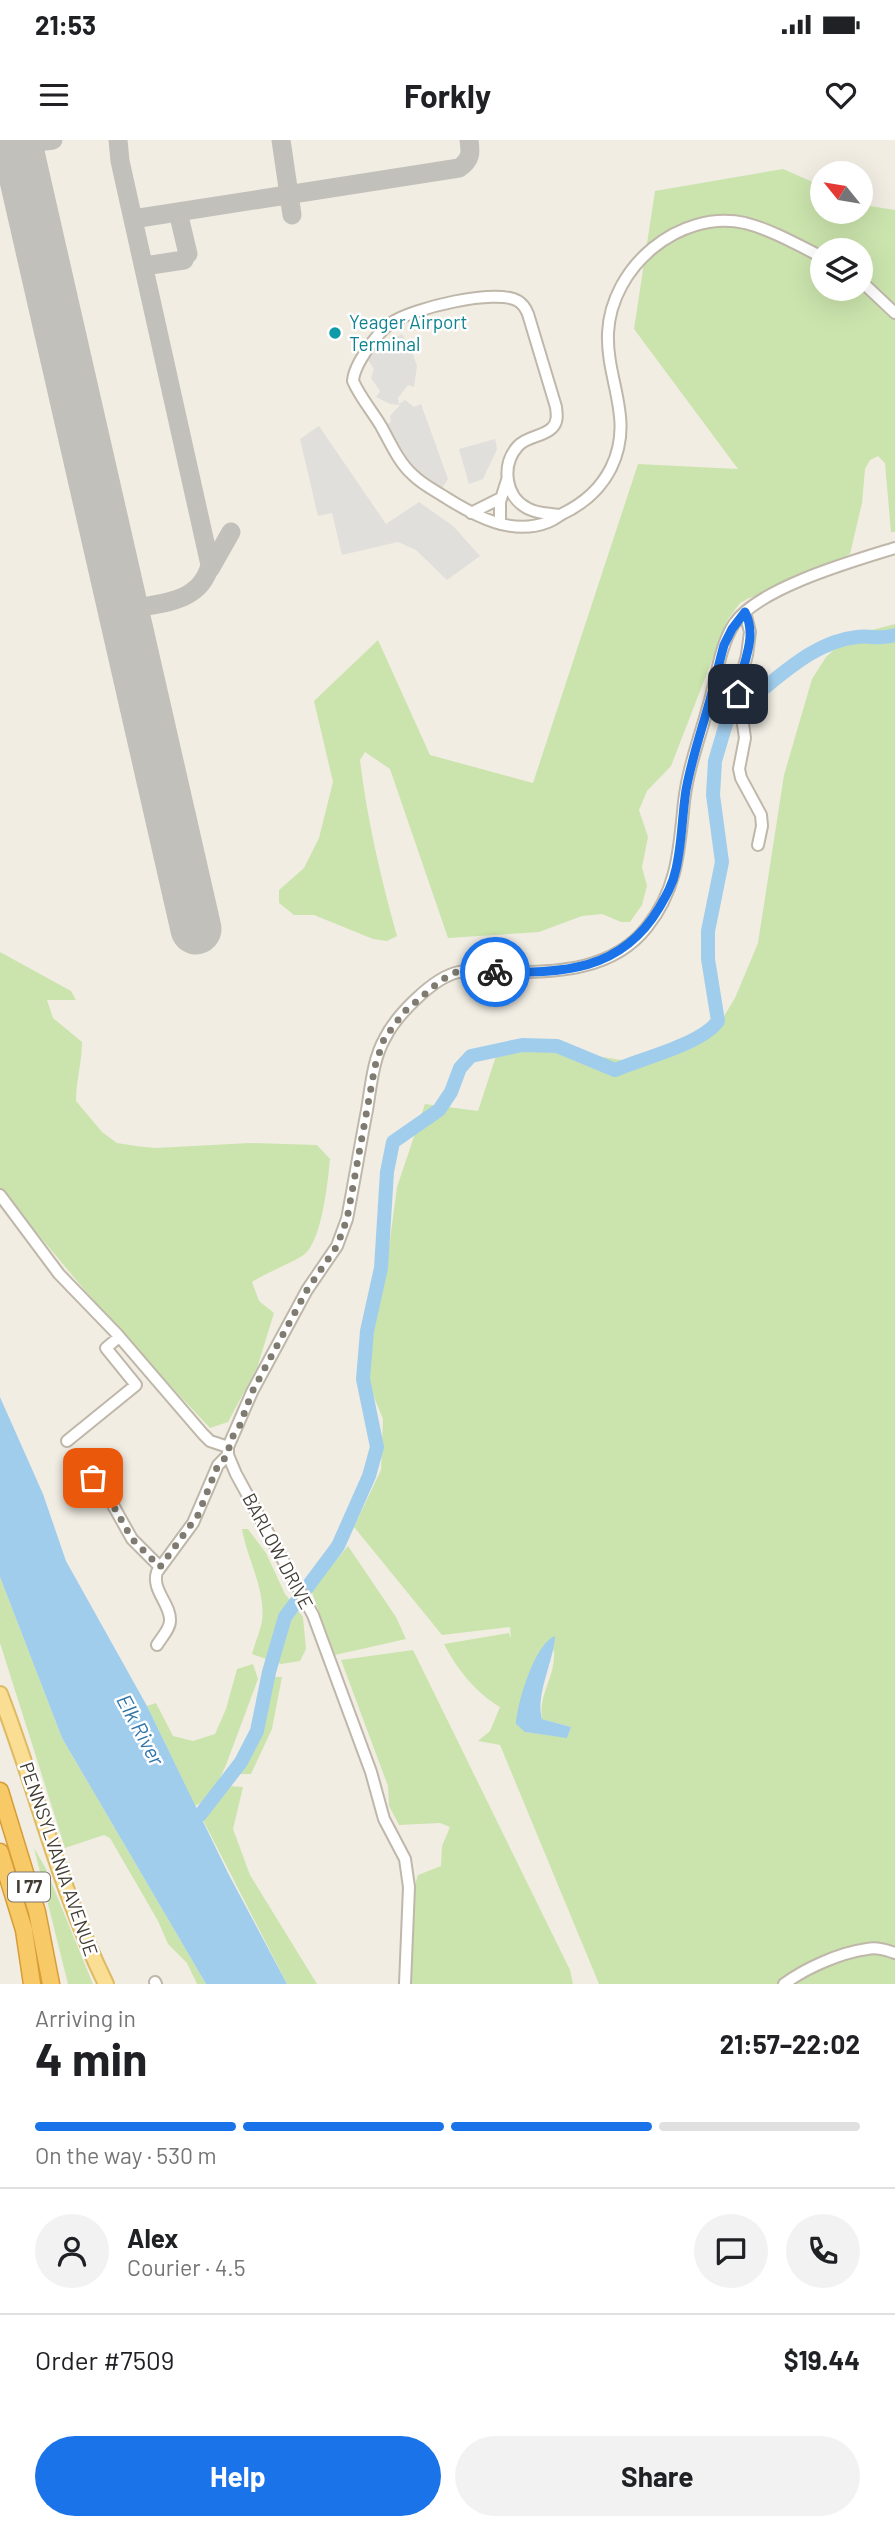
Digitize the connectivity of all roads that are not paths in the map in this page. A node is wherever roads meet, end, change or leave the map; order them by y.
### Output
1 (810, 251) edge
2 (873, 293) edge
3 (895, 313) edge
4 (507, 480) junction
5 (501, 498) junction
6 (471, 513) junction
7 (559, 515) junction
8 (500, 524) junction
9 (895, 548) edge
10 (745, 612) junction
11 (758, 845) dead end
12 (0, 1195) edge
13 (120, 1337) junction
14 (67, 1441) dead end
15 (228, 1451) junction
16 (93, 1478) dead end
17 (160, 1567) junction
18 (157, 1645) dead end
19 (0, 1694) edge
20 (0, 1791) edge
21 (0, 1852) edge
22 (895, 1953) edge
23 (32, 1984) edge
24 (51, 1984) edge
25 (106, 1984) edge
26 (405, 1984) edge
27 (784, 1984) edge

1 - 7 street
2 - 3 street
4 - 5 street
4 - 6 street
4 - 7 street
5 - 6 street
5 - 8 street
6 - 8 street
7 - 8 street
9 - 10 street
10 - 11 street
10 - 15 street
12 - 13 street
13 - 14 street
13 - 15 street
15 - 17 street
15 - 26 street, BARLOW DRIVE
16 - 17 street
17 - 18 street
19 - 25 main road, PENNSYLVANIA AVENUE
20 - 24 highway, I 77
21 - 23 highway, I 77
22 - 27 street

